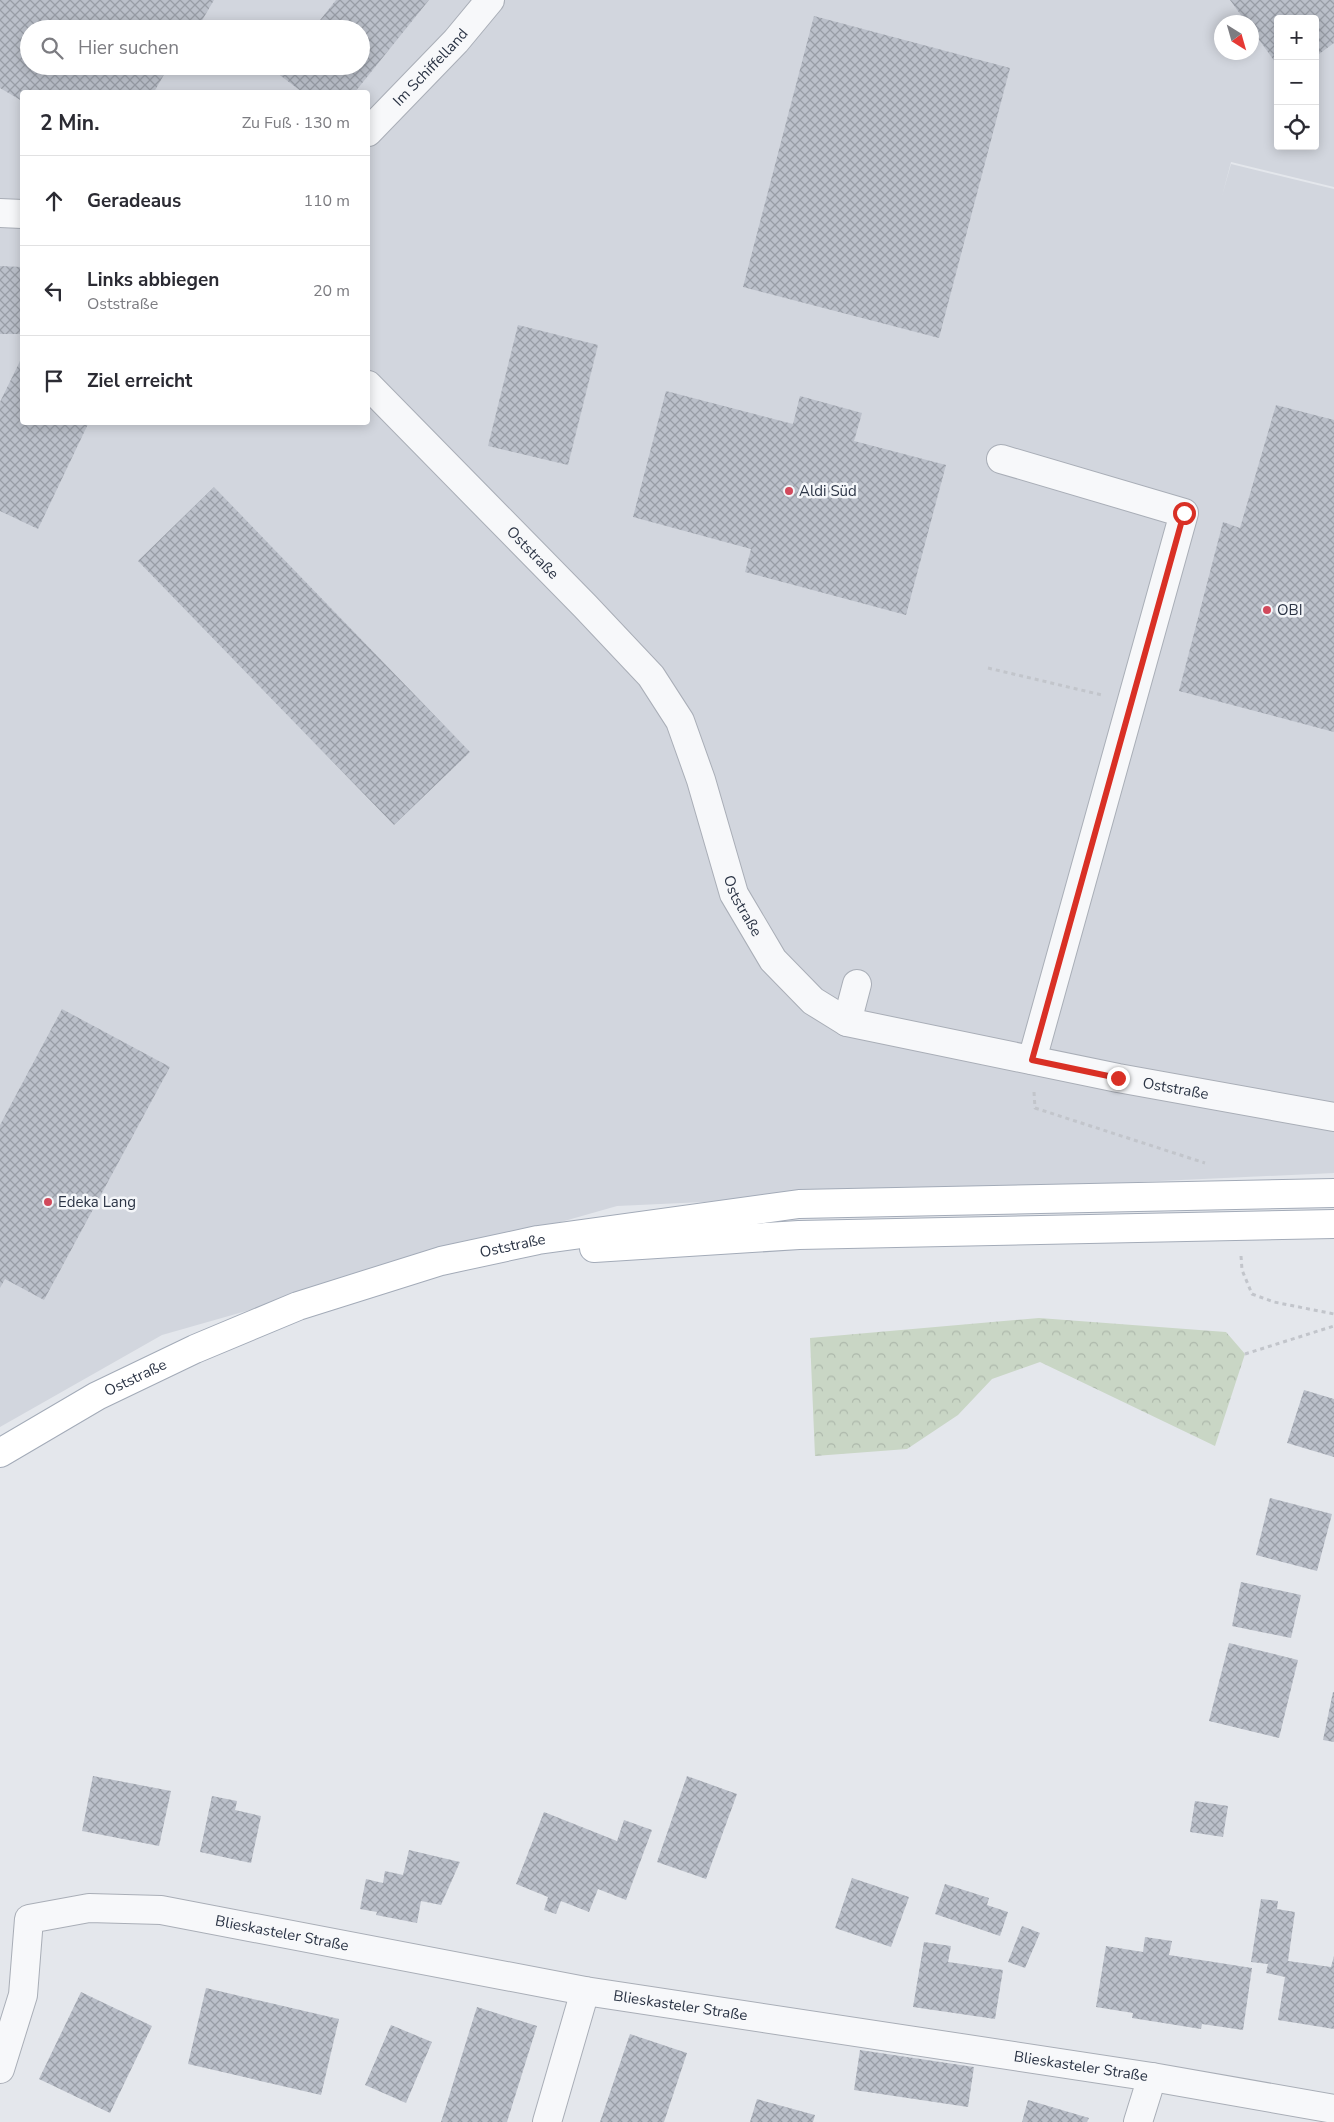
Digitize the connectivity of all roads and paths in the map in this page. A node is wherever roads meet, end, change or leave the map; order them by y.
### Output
1 (490, 0) edge
2 (370, 130) edge
3 (0, 213) edge
4 (20, 214) edge
5 (370, 387) edge
6 (1001, 459) dead end
7 (988, 668) dead end
8 (1131, 702) junction
9 (857, 984) dead end
10 (846, 1022) junction
11 (1032, 1060) junction
12 (1334, 1117) edge
13 (1334, 1194) edge
14 (1334, 1224) edge
15 (441, 1261) junction
16 (1334, 1326) edge
17 (1245, 1354) dead end
18 (2, 1453) edge
19 (585, 1992) junction
20 (0, 2068) edge
21 (1152, 2077) junction
22 (1334, 2110) edge
23 (546, 2122) edge
24 (1138, 2122) edge

1 - 2 street, Im Schiffelland
3 - 4 street
5 - 10 street, Oststraße
6 - 8 street
7 - 8 path
8 - 11 street
9 - 10 street
10 - 11 street, Oststraße
11 - 12 street, Oststraße
13 - 15 main road, Oststraße
14 - 15 main road, Oststraße
15 - 18 main road, Oststraße
16 - 17 path
19 - 20 street, Blieskasteler Straße
19 - 21 street, Blieskasteler Straße
19 - 23 street
21 - 22 street, Blieskasteler Straße
21 - 24 street

